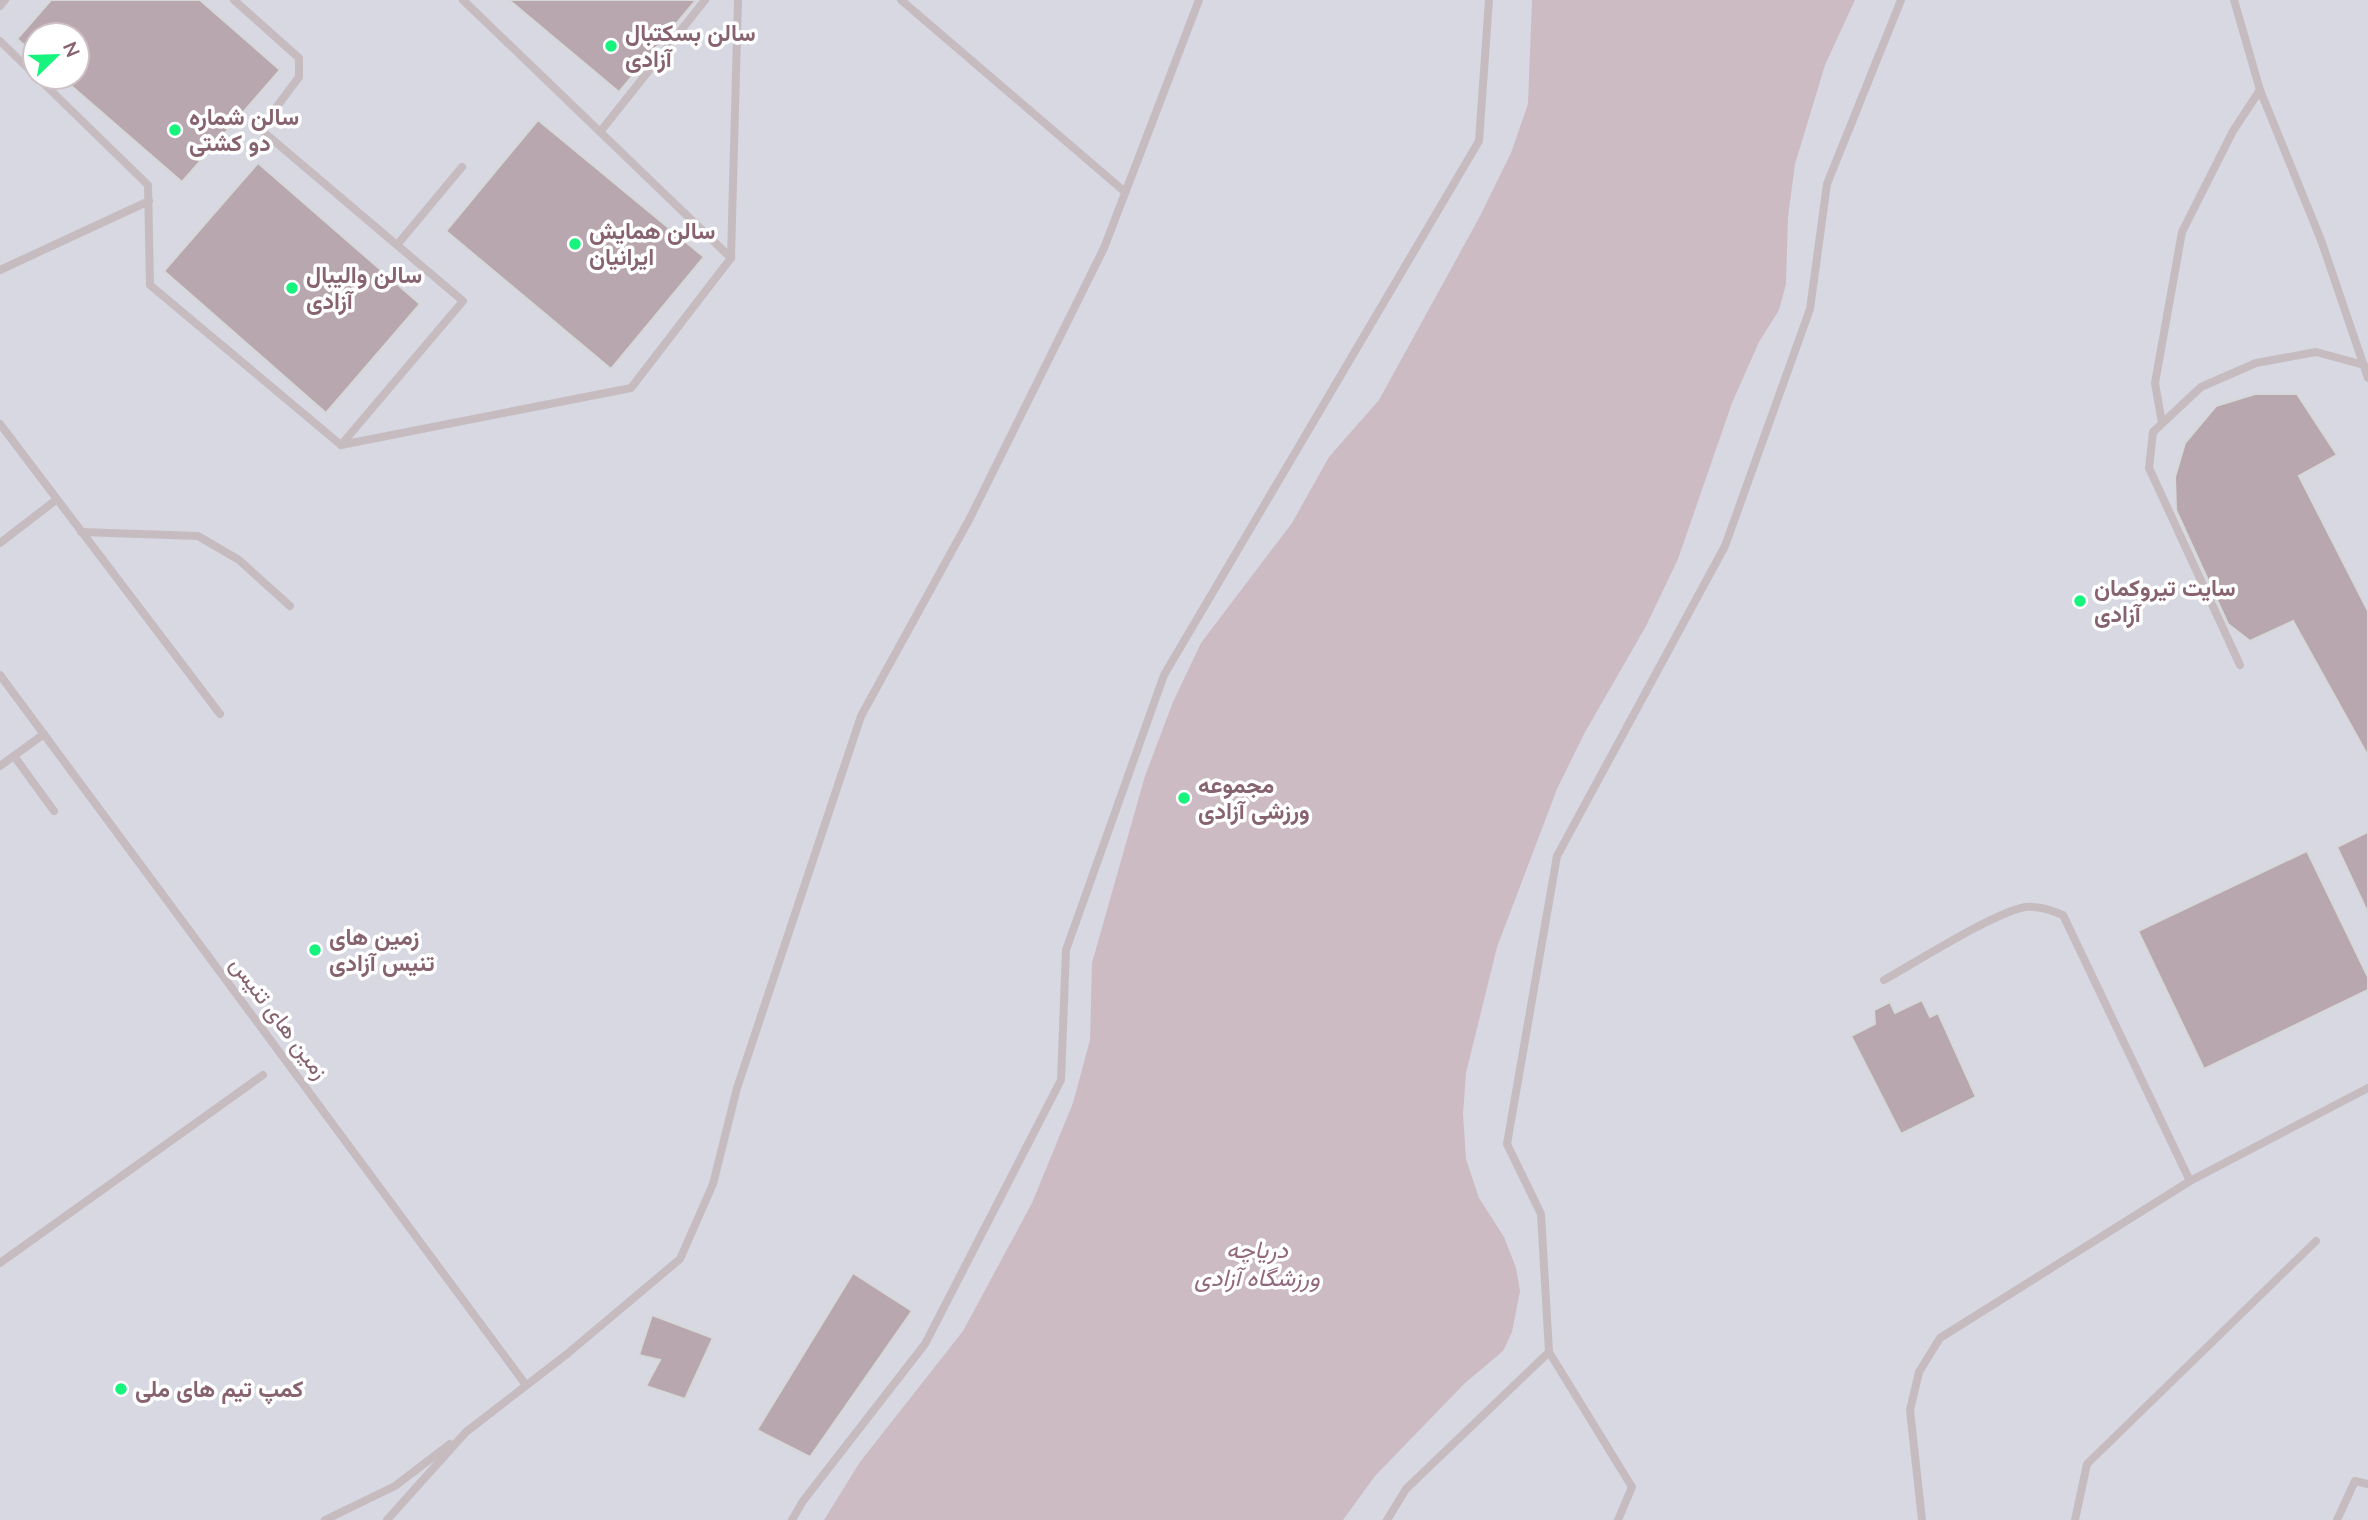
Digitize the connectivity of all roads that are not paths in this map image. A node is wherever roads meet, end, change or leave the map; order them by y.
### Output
1 (5, 0) edge
2 (234, 0) edge
3 (463, 0) edge
4 (705, 0) edge
5 (738, 0) edge
6 (901, 0) edge
7 (1199, 0) edge
8 (1489, 0) edge
9 (1901, 0) edge
10 (2234, 0) edge
11 (0, 6) edge
12 (0, 41) edge
13 (21, 61) edge
14 (2260, 90) junction
15 (51, 91) edge
16 (600, 132) junction
17 (462, 167) dead end
18 (1125, 192) junction
19 (149, 201) junction
20 (397, 245) junction
21 (732, 258) junction
22 (0, 270) edge
23 (2364, 366) junction
24 (2368, 377) edge
25 (2162, 423) junction
26 (0, 424) edge
27 (341, 445) junction
28 (56, 500) junction
29 (81, 532) junction
30 (0, 543) edge
31 (290, 606) dead end
32 (2240, 665) dead end
33 (0, 675) edge
34 (220, 714) dead end
35 (44, 734) junction
36 (14, 756) junction
37 (0, 766) edge
38 (54, 811) dead end
39 (1884, 979) dead end
40 (263, 1075) dead end
41 (2368, 1088) edge
42 (2190, 1181) junction
43 (2316, 1241) dead end
44 (0, 1263) edge
45 (1549, 1352) junction
46 (527, 1385) junction
47 (466, 1432) junction
48 (2368, 1484) edge
49 (325, 1520) edge
50 (387, 1520) edge
51 (792, 1520) edge
52 (1387, 1520) edge
53 (1618, 1520) edge
54 (1922, 1520) edge
55 (2075, 1520) edge
56 (2337, 1520) edge

1 - 11 lane
2 - 20 lane
3 - 16 lane
4 - 16 lane
5 - 21 lane
6 - 18 lane
7 - 18 lane
8 - 51 lane
9 - 45 lane
10 - 14 lane
12 - 13 lane
14 - 23 lane
14 - 25 lane
15 - 19 lane
16 - 21 lane
17 - 20 lane
18 - 46 lane
19 - 22 lane
19 - 27 lane
20 - 27 lane
21 - 27 lane
23 - 24 lane
23 - 25 lane
25 - 32 lane
26 - 28 lane
28 - 29 lane
28 - 30 lane
29 - 31 lane
29 - 34 lane
33 - 35 lane, زمین های تنیس
35 - 36 lane
35 - 46 lane, زمین های تنیس
36 - 37 lane
36 - 38 lane
39 - 42 lane
40 - 44 lane
41 - 42 lane
42 - 54 lane
43 - 55 lane
45 - 52 lane
45 - 53 lane
46 - 47 lane
47 - 49 lane
47 - 50 lane
48 - 56 lane

